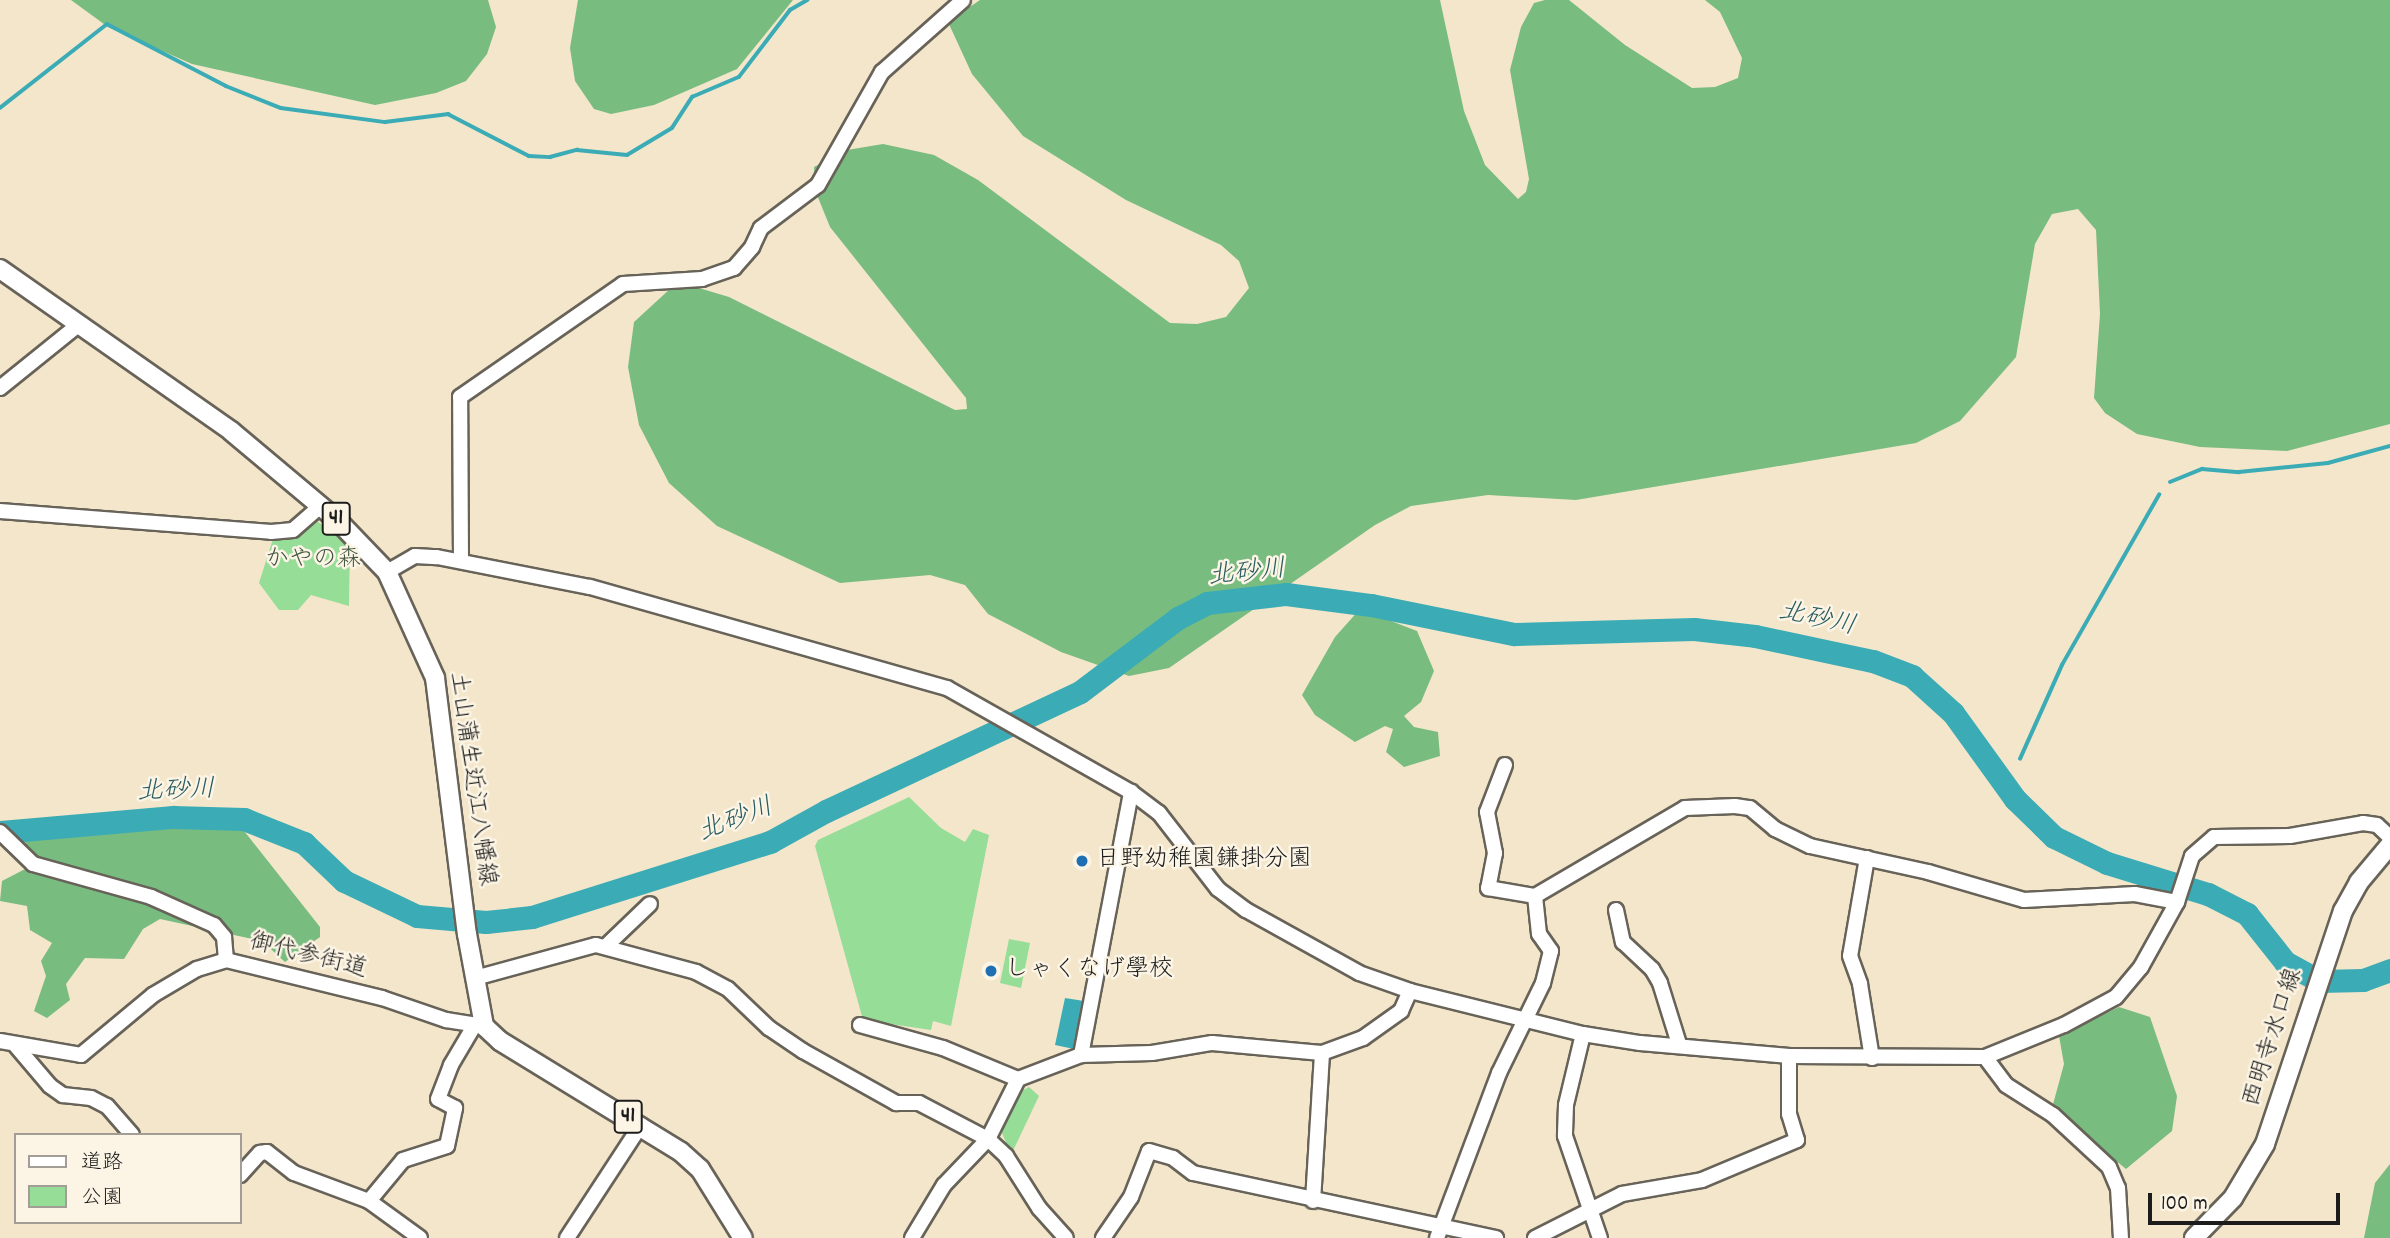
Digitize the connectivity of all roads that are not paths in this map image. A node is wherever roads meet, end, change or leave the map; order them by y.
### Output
1 (964, 0) edge
2 (0, 268) edge
3 (78, 325) junction
4 (0, 388) edge
5 (319, 507) junction
6 (0, 511) edge
7 (461, 561) junction
8 (387, 572) junction
9 (1505, 765) dead end
10 (1131, 792) junction
11 (2390, 836) edge
12 (5, 838) edge
13 (2390, 845) edge
14 (1867, 858) junction
15 (1535, 896) junction
16 (2178, 900) junction
17 (650, 904) dead end
18 (1616, 909) dead end
19 (604, 947) junction
20 (226, 960) junction
21 (475, 978) junction
22 (1410, 992) junction
23 (1525, 1019) junction
24 (860, 1025) dead end
25 (479, 1026) junction
26 (1583, 1034) junction
27 (0, 1041) edge
28 (1678, 1044) junction
29 (16, 1046) junction
30 (1322, 1053) junction
31 (1081, 1055) junction
32 (1789, 1056) junction
33 (1985, 1057) junction
34 (1872, 1058) junction
35 (1018, 1079) junction
36 (641, 1125) junction
37 (130, 1133) edge
38 (988, 1139) junction
39 (242, 1173) edge
40 (369, 1201) junction
41 (1313, 1201) junction
42 (1587, 1208) junction
43 (1439, 1233) edge
44 (420, 1238) edge
45 (567, 1238) edge
46 (743, 1238) edge
47 (912, 1238) edge
48 (1066, 1238) edge
49 (1103, 1238) edge
50 (1496, 1238) edge
51 (1535, 1238) edge
52 (1600, 1238) edge
53 (2121, 1238) edge
54 (2194, 1238) edge

1 - 7 street
2 - 3 main road, 土山蒲生近江八幡線 / 41
3 - 4 street
3 - 5 main road, 土山蒲生近江八幡線 / 41
5 - 6 street
5 - 8 main road, 土山蒲生近江八幡線 / 41
7 - 8 street
7 - 10 street
8 - 21 main road, 土山蒲生近江八幡線 / 41
9 - 15 street
10 - 22 street
10 - 31 street
11 - 16 street
12 - 20 street, 御代参街道
13 - 54 main road, 西明寺水口線
14 - 15 street
14 - 16 street
14 - 34 street
15 - 23 street
16 - 33 street
17 - 19 street
18 - 28 street
19 - 21 street
19 - 38 street
20 - 25 street, 御代参街道
20 - 29 street
21 - 25 main road, 土山蒲生近江八幡線 / 41
22 - 23 street
22 - 30 street
23 - 26 street
23 - 43 street
24 - 35 street
25 - 36 main road, 41
25 - 40 street
26 - 28 street
26 - 42 street
27 - 29 street
28 - 32 street
29 - 37 street
30 - 31 street
30 - 41 street
31 - 35 street
32 - 34 street
32 - 42 street
33 - 34 street
33 - 53 street
35 - 38 street
36 - 45 street
36 - 46 main road, 41
38 - 47 street
38 - 48 street
39 - 40 street
40 - 44 street
41 - 43 street
41 - 49 street
42 - 51 street
42 - 52 street
43 - 50 street

